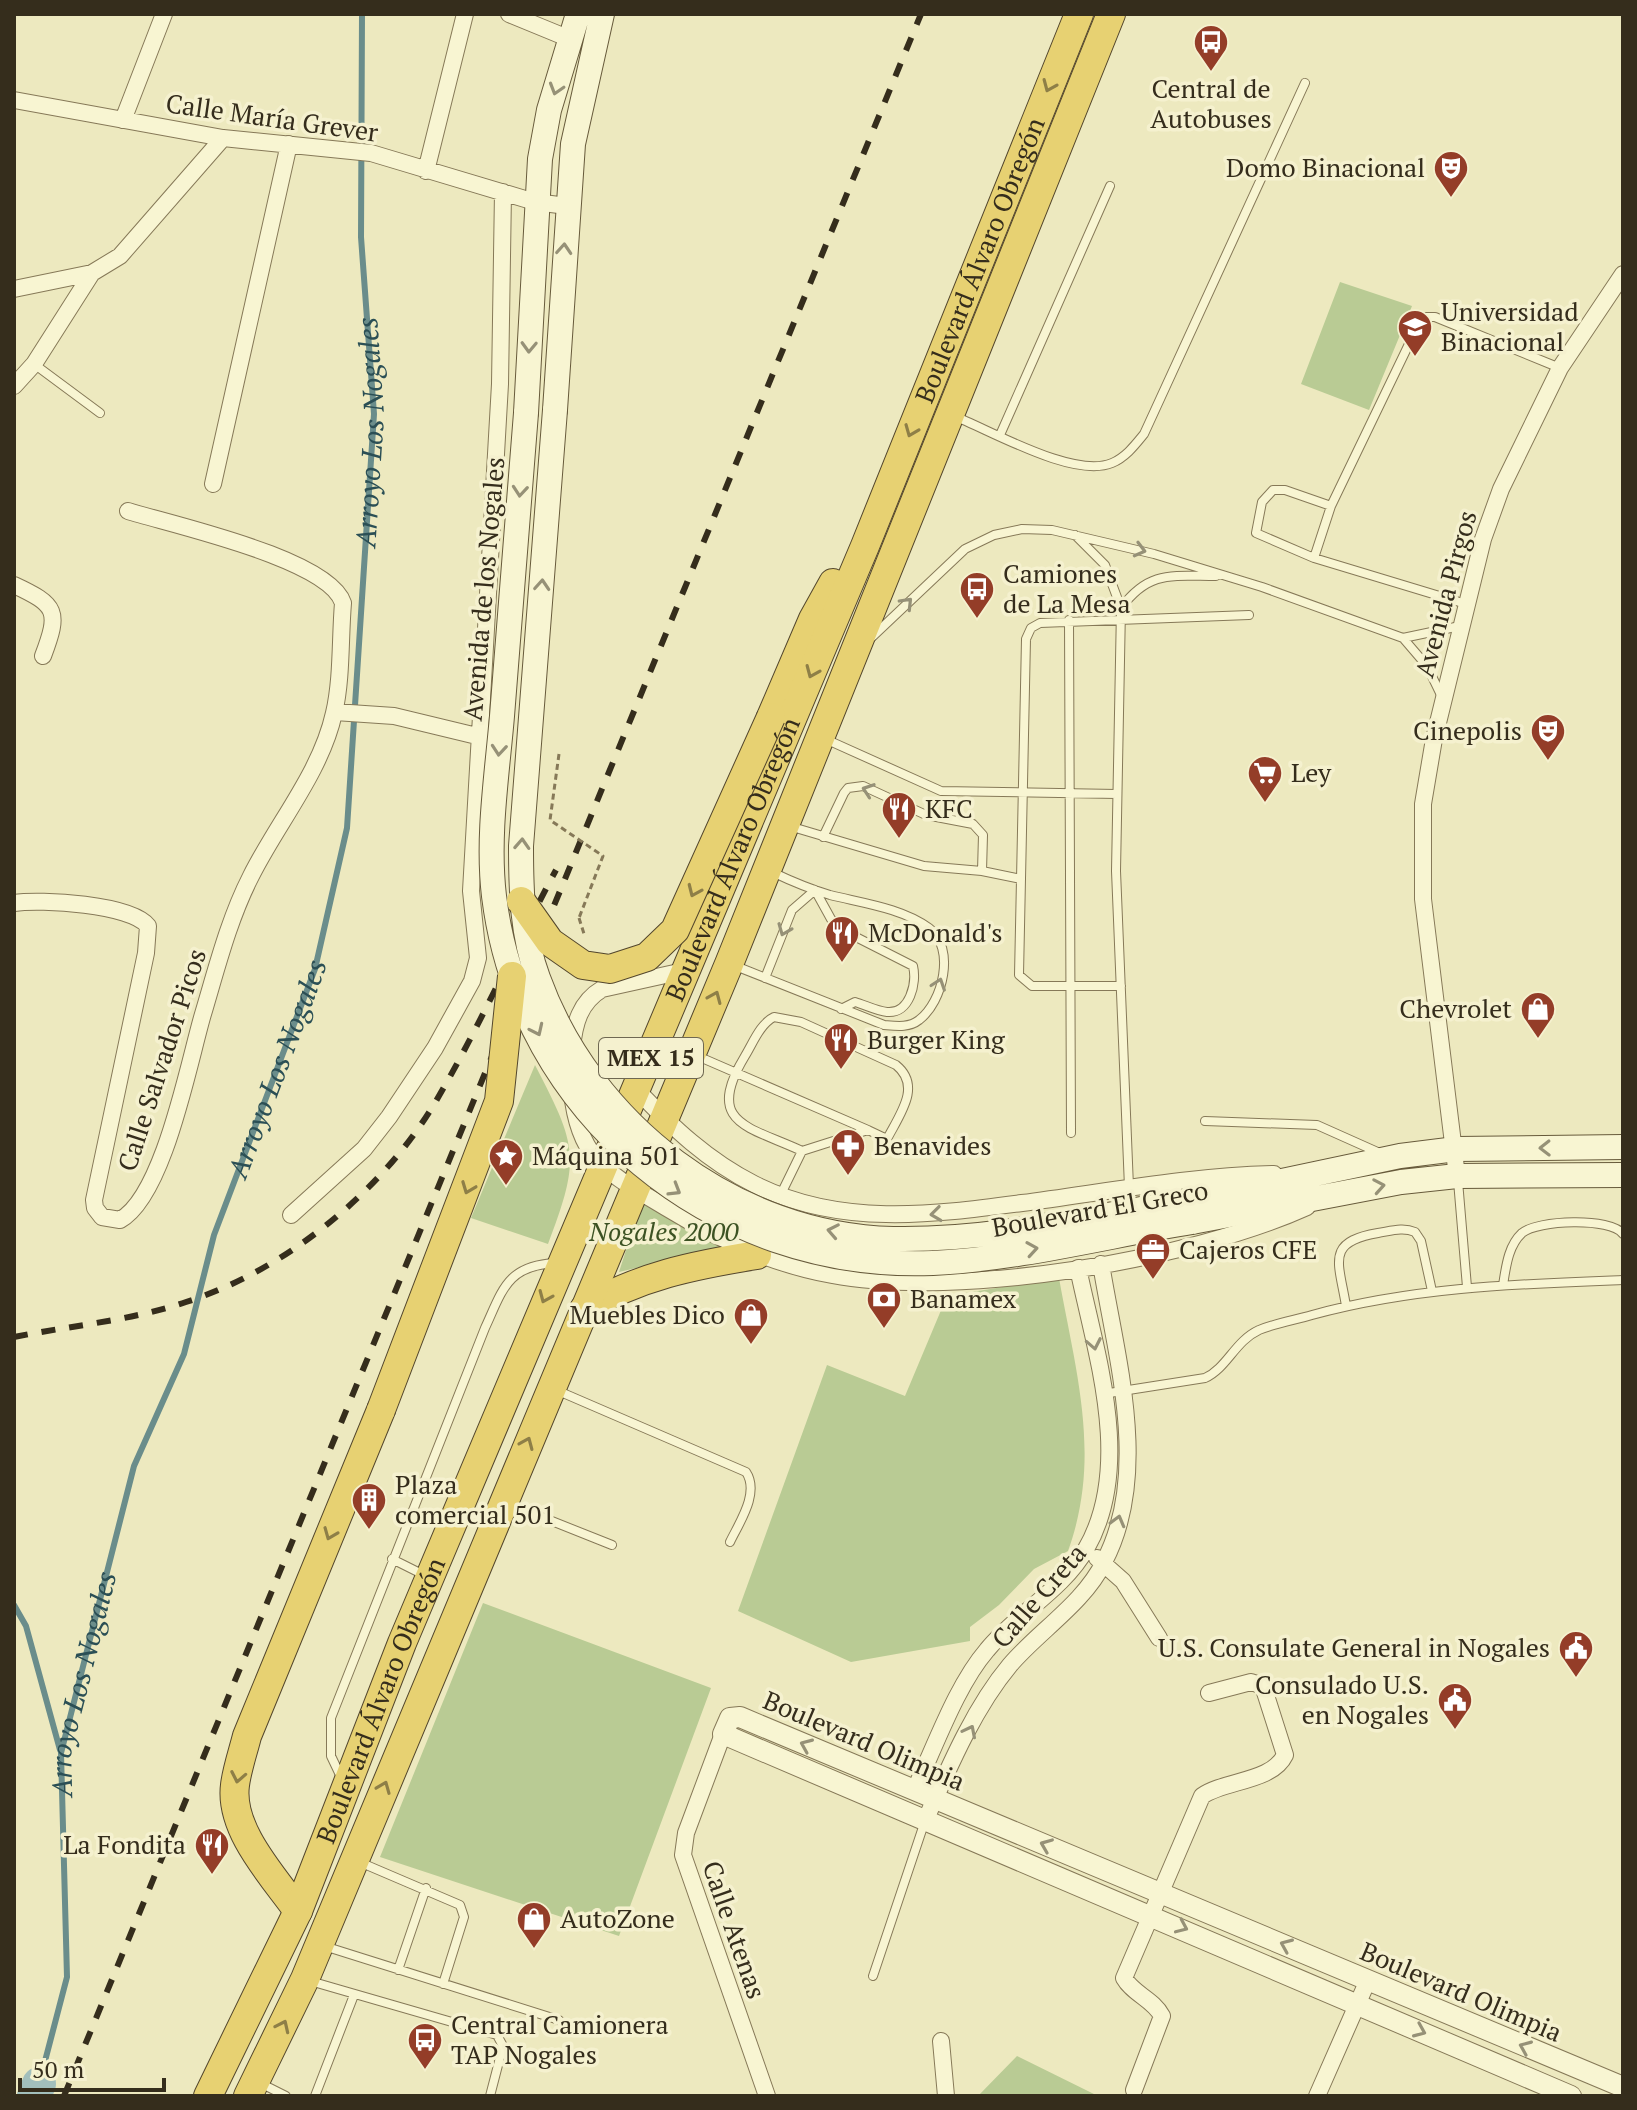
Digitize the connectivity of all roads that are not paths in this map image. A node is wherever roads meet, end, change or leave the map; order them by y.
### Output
1 (164, 14) edge
2 (465, 14) edge
3 (509, 14) edge
4 (578, 14) edge
5 (602, 14) edge
6 (1079, 14) edge
7 (1111, 14) edge
8 (570, 39) junction
9 (1305, 83) dead end
10 (14, 100) edge
11 (123, 120) junction
12 (223, 138) junction
13 (289, 144) junction
14 (426, 171) junction
15 (1110, 186) dead end
16 (503, 192) junction
17 (535, 202) junction
18 (567, 206) junction
19 (92, 273) junction
20 (1623, 274) edge
21 (14, 289) edge
22 (34, 364) junction
23 (1560, 368) junction
24 (14, 386) edge
25 (100, 413) dead end
26 (950, 414) junction
27 (1000, 435) junction
28 (213, 484) dead end
29 (1331, 506) junction
30 (128, 511) dead end
31 (1074, 535) junction
32 (865, 546) junction
33 (1314, 558) junction
34 (1226, 576) junction
35 (14, 585) edge
36 (1466, 604) junction
37 (1121, 608) junction
38 (1249, 615) dead end
39 (1120, 619) junction
40 (1069, 620) junction
41 (1460, 626) junction
42 (1403, 638) junction
43 (43, 656) dead end
44 (851, 657) junction
45 (1443, 699) junction
46 (335, 712) junction
47 (819, 736) junction
48 (481, 737) junction
49 (1117, 794) junction
50 (1023, 795) junction
51 (1070, 795) junction
52 (783, 824) junction
53 (823, 837) junction
54 (765, 869) junction
55 (982, 871) junction
56 (1021, 879) junction
57 (815, 890) junction
58 (521, 901) junction
59 (14, 903) edge
60 (729, 964) junction
61 (688, 970) junction
62 (512, 976) junction
63 (765, 978) junction
64 (1121, 986) junction
65 (1072, 987) junction
66 (841, 1009) junction
67 (691, 1053) junction
68 (735, 1072) junction
69 (637, 1090) junction
70 (663, 1118) junction
71 (1205, 1121) dead end
72 (868, 1130) junction
73 (1071, 1133) dead end
74 (1623, 1147) edge
75 (1456, 1149) junction
76 (802, 1151) junction
77 (608, 1154) junction
78 (1390, 1158) junction
79 (1320, 1173) junction
80 (1623, 1175) edge
81 (1457, 1176) junction
82 (1129, 1187) junction
83 (634, 1188) junction
84 (1338, 1193) junction
85 (781, 1194) junction
86 (1190, 1211) junction
87 (291, 1215) dead end
88 (1623, 1234) edge
89 (757, 1255) junction
90 (560, 1263) junction
91 (1101, 1264) junction
92 (1078, 1268) junction
93 (1623, 1280) edge
94 (1503, 1285) junction
95 (1467, 1287) junction
96 (1432, 1291) junction
97 (1346, 1306) junction
98 (584, 1309) junction
99 (550, 1387) junction
100 (1121, 1392) junction
101 (1103, 1394) junction
102 (502, 1501) junction
103 (730, 1542) dead end
104 (612, 1545) dead end
105 (1085, 1550) junction
106 (392, 1559) junction
107 (1104, 1563) junction
108 (429, 1577) junction
109 (1159, 1638) dead end
110 (963, 1690) junction
111 (1209, 1693) dead end
112 (985, 1702) junction
113 (723, 1734) junction
114 (346, 1788) junction
115 (914, 1791) junction
116 (930, 1809) junction
117 (354, 1860) junction
118 (426, 1888) junction
119 (1159, 1891) junction
120 (298, 1911) junction
121 (1150, 1913) junction
122 (319, 1945) junction
123 (398, 1970) junction
124 (873, 1976) dead end
125 (305, 1979) junction
126 (1368, 1980) junction
127 (443, 1984) junction
128 (354, 1995) junction
129 (1358, 2004) junction
130 (559, 2020) dead end
131 (941, 2041) dead end
132 (1575, 2068) junction
133 (1623, 2087) edge
134 (252, 2088) edge
135 (1134, 2090) dead end
136 (1566, 2095) edge
137 (208, 2096) edge
138 (286, 2096) edge
139 (315, 2096) edge
140 (490, 2096) edge
141 (767, 2096) edge
142 (946, 2096) edge
143 (1317, 2096) edge

1 - 11 street
2 - 14 street
3 - 8 street
4 - 8 main road, Avenida de los Nogales
5 - 18 main road
6 -> 32 highway, Boulevard Álvaro Obregón / MEX 15
7 - 26 highway, Boulevard Álvaro Obregón / MEX 15
8 -> 17 main road, Avenida de los Nogales
9 - 27 lane
10 - 11 street, Calle María Grever
11 - 12 street, Calle María Grever
12 - 13 street, Calle María Grever
12 - 19 street
13 - 14 street, Calle María Grever
13 - 28 street
14 - 16 street, Calle María Grever
15 - 27 lane
16 - 17 street, Calle María Grever
16 - 48 street
17 - 18 street, Calle María Grever
17 -> 62 main road, Avenida de los Nogales, bridge
58 -> 18 main road, bridge
19 - 21 street
19 - 22 street
20 - 23 street, Avenida Pirgos
22 - 24 street
22 - 25 lane
23 - 29 lane
23 - 36 street, Avenida Pirgos
26 - 27 lane
26 - 44 highway, Boulevard Álvaro Obregón / MEX 15
29 - 33 lane
29 - 33 lane
30 - 46 street
31 -> 34 lane
31 - 37 lane
44 -> 31 lane
32 -> 58 highway, bridge
32 -> 61 highway, Boulevard Álvaro Obregón / MEX 15
33 - 36 lane
34 - 37 lane
34 - 42 lane
35 - 43 street
36 - 41 street, Avenida Pirgos
37 - 39 lane
38 - 39 lane
39 - 40 lane
39 - 49 lane
40 - 50 lane
40 - 51 lane
41 - 42 lane
41 - 45 street, Avenida Pirgos
42 - 45 lane
44 - 47 highway, Boulevard Álvaro Obregón / MEX 15
45 - 75 street, Avenida Pirgos
46 - 48 street
46 - 59 street, Calle Salvador Picos
47 - 50 lane
47 - 52 highway, Boulevard Álvaro Obregón / MEX 15
48 - 87 street
49 - 51 lane
49 - 64 lane
50 - 51 lane
50 - 56 lane
51 - 65 lane
52 - 53 lane
52 - 54 highway, Boulevard Álvaro Obregón / MEX 15
53 - 55 lane
55 -> 53 lane
54 - 57 lane
54 - 60 highway, Boulevard Álvaro Obregón / MEX 15
55 - 56 lane
56 - 65 lane
57 -> 63 lane
57 - 66 lane
66 -> 57 lane
86 -> 58 main road, Boulevard El Greco, bridge
60 - 63 lane
67 -> 60 highway, Boulevard Álvaro Obregón / MEX 15
61 - 69 highway, Boulevard Álvaro Obregón / MEX 15
61 - 77 street
62 -> 77 main road, Avenida de los Nogales, bridge
62 -> 120 highway, bridge
63 - 66 lane
64 - 65 lane
64 - 82 lane
65 - 73 lane
67 - 68 lane
67 - 70 highway, Boulevard Álvaro Obregón / MEX 15
68 - 72 lane
68 - 72 lane
68 - 76 lane
69 - 70 street
69 - 77 highway, Boulevard Álvaro Obregón / MEX 15
70 - 83 highway, Boulevard Álvaro Obregón / MEX 15
70 - 85 street
71 - 78 lane
72 - 76 lane
74 -> 75 main road, Boulevard El Greco
75 - 78 main road, Boulevard El Greco
75 - 81 street, Avenida Pirgos
76 - 85 lane
77 - 83 street
77 -> 86 main road, Boulevard El Greco, bridge
77 - 90 highway, Boulevard Álvaro Obregón / MEX 15
78 - 79 main road, Boulevard El Greco
79 - 82 street
79 - 86 main road, Boulevard El Greco
80 - 81 main road, Boulevard El Greco
84 -> 81 main road, Boulevard El Greco
81 - 95 lane
82 -> 85 street
83 - 89 street
83 - 98 highway, Boulevard Álvaro Obregón / MEX 15
84 - 86 main road, Boulevard El Greco
84 - 91 street
88 - 94 lane
89 - 92 street
89 - 98 highway
90 - 106 lane
90 -> 108 highway, Boulevard Álvaro Obregón / MEX 15
91 - 92 street
91 - 100 street, Calle Creta
92 -> 101 street, Calle Creta
93 - 94 lane
94 - 95 lane
95 - 96 lane
96 - 97 lane
96 - 97 lane
97 - 100 lane
98 - 99 highway, Boulevard Álvaro Obregón / MEX 15
102 -> 99 highway, Boulevard Álvaro Obregón / MEX 15
99 - 103 lane
100 - 101 lane
107 -> 100 street, Calle Creta
101 - 105 street, Calle Creta
102 - 104 lane
117 -> 102 highway, Boulevard Álvaro Obregón / MEX 15
105 - 107 street
105 - 110 street, Calle Creta
106 - 108 lane
106 - 114 lane
107 - 109 street
107 - 112 street, Calle Creta
108 - 114 highway, Boulevard Álvaro Obregón / MEX 15
110 - 112 street
110 - 115 street, Calle Creta
111 - 119 street
116 -> 112 street, Calle Creta
115 -> 113 street, Boulevard Olimpia
113 - 116 street, Boulevard Olimpia
113 - 141 street, Calle Atenas
114 - 120 highway, Boulevard Álvaro Obregón / MEX 15
115 - 116 street, Boulevard Olimpia
119 -> 116 street, Boulevard Olimpia
116 - 121 street, Boulevard Olimpia
116 - 124 lane
117 - 118 lane
117 - 122 highway, Boulevard Álvaro Obregón / MEX 15
118 - 123 lane
118 - 127 lane
119 - 121 street
126 -> 119 street, Boulevard Olimpia
120 - 137 highway, Boulevard Álvaro Obregón / MEX 15
121 -> 129 street, Boulevard Olimpia
121 - 135 street
122 - 123 lane
122 - 125 highway, Boulevard Álvaro Obregón / MEX 15
123 - 127 lane
125 - 128 lane
134 -> 125 highway, Boulevard Álvaro Obregón / MEX 15
126 - 129 street
132 -> 126 street, Boulevard Olimpia
127 - 130 lane
128 - 139 lane
128 - 140 lane
129 -> 136 street, Boulevard Olimpia
129 - 143 street
131 - 142 street
132 - 133 street, Boulevard Olimpia
132 - 136 street
134 - 138 lane

